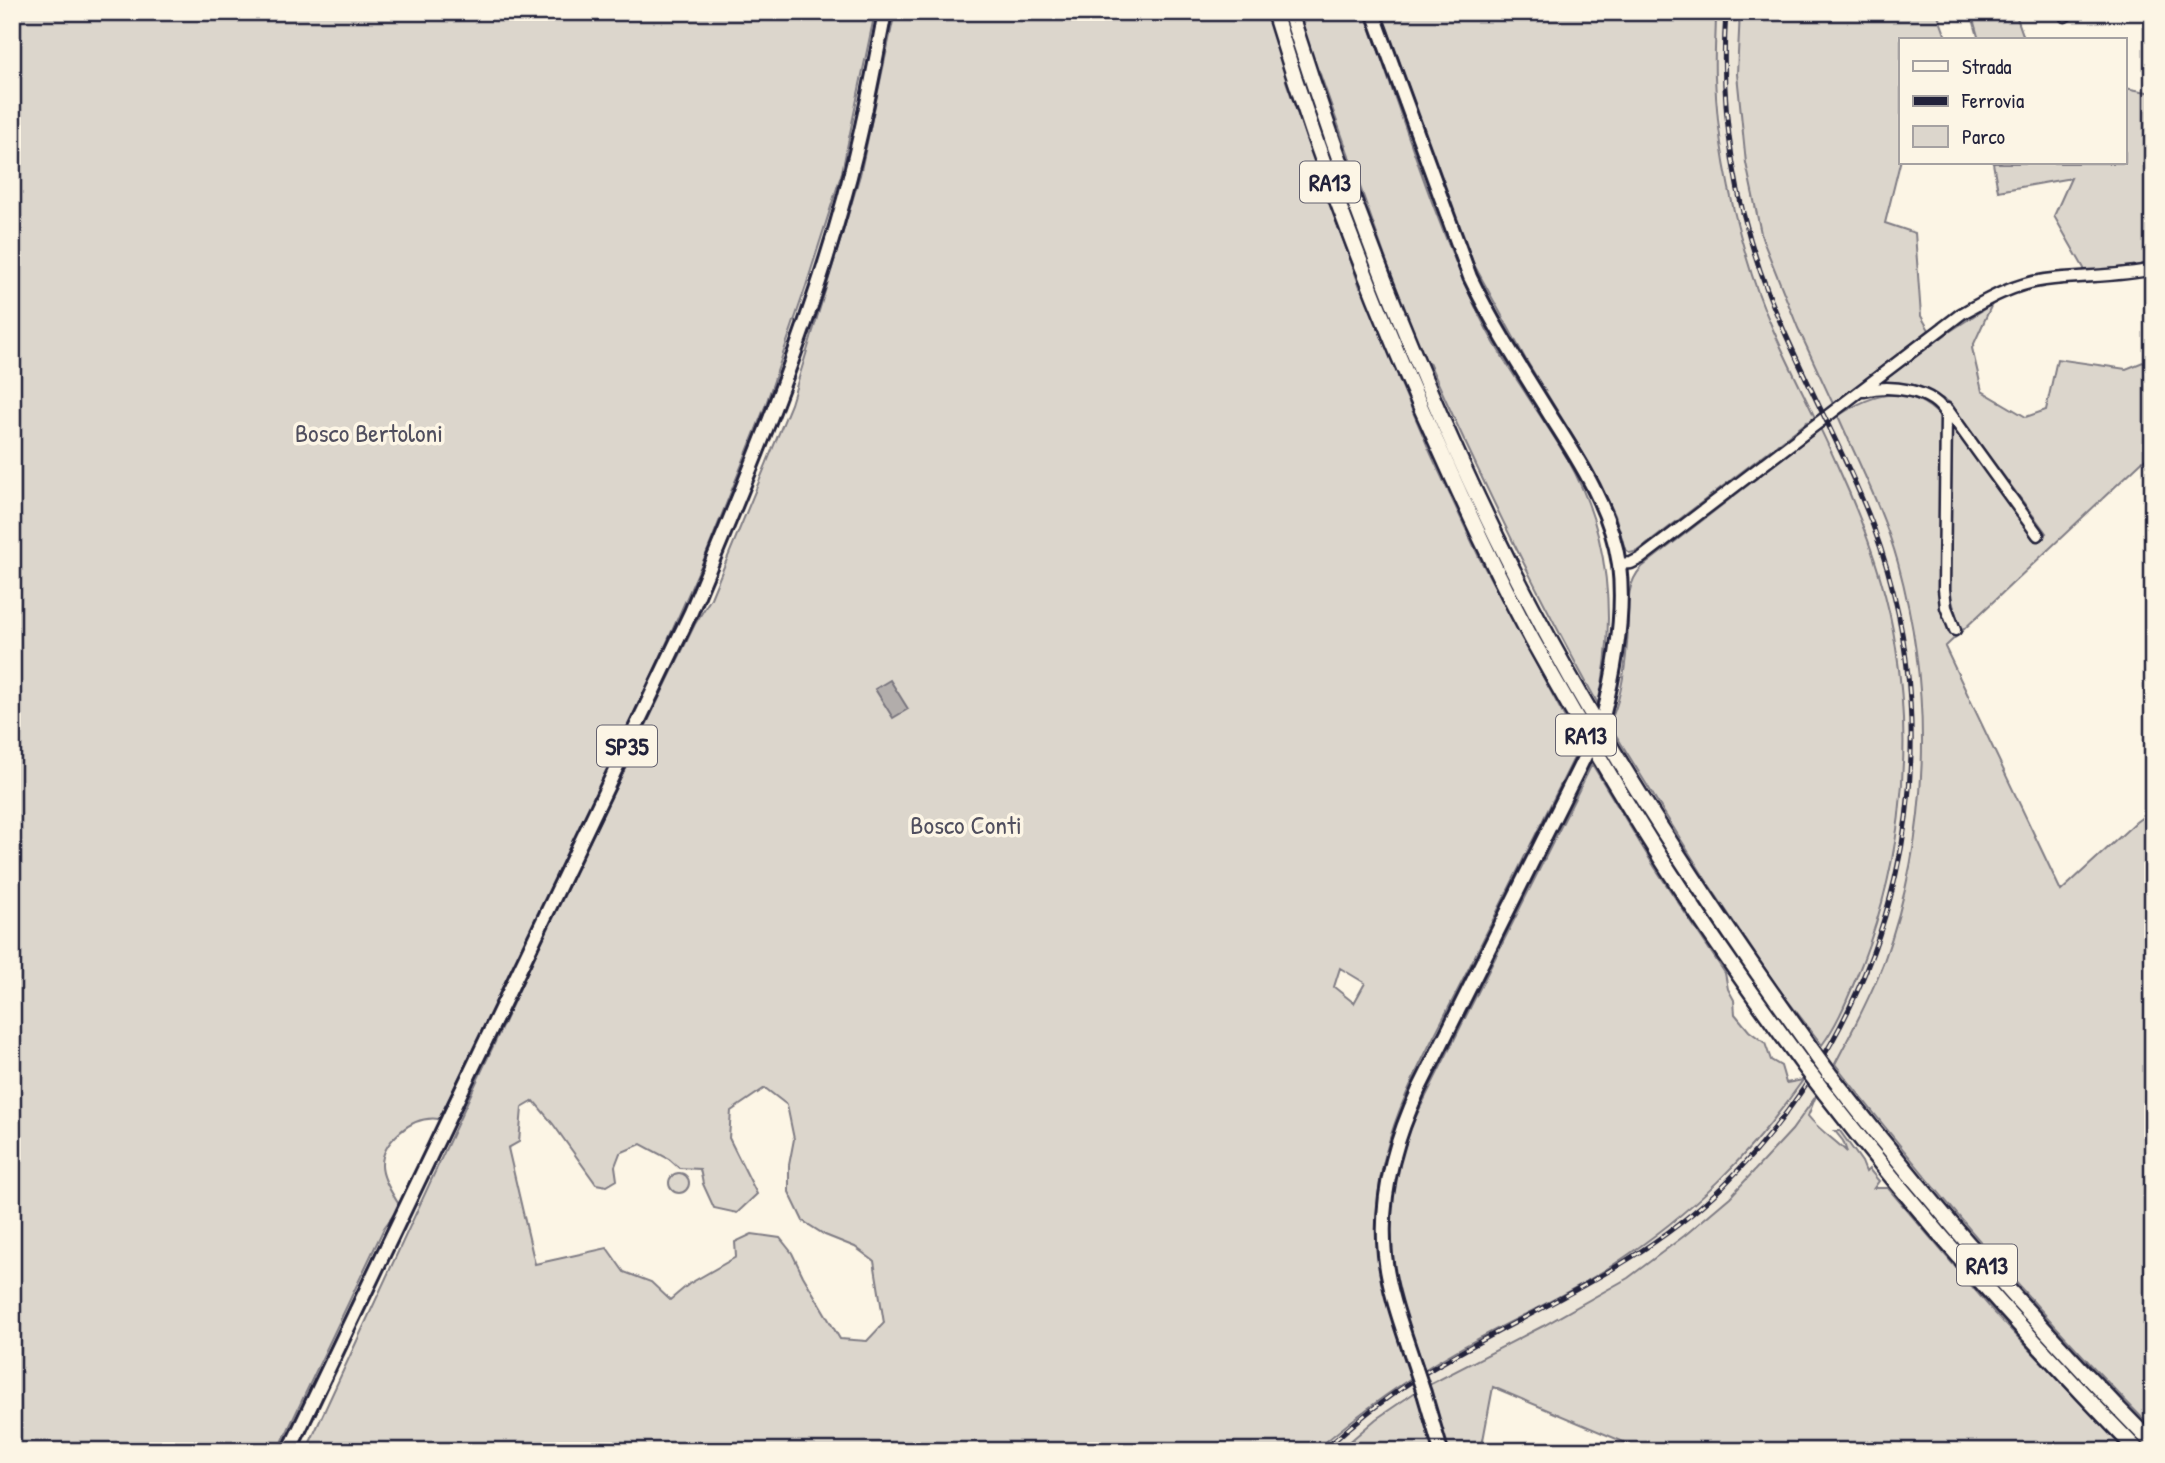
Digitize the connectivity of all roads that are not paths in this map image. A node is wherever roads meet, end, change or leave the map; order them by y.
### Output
1 (885, 12) edge
2 (1274, 12) edge
3 (1290, 12) edge
4 (1373, 12) edge
5 (2153, 269) edge
6 (1860, 392) junction
7 (1940, 405) junction
8 (2038, 535) dead end
9 (1619, 564) junction
10 (1955, 630) dead end
11 (1604, 717) dead end
12 (1586, 754) dead end
13 (2153, 1444) edge
14 (289, 1451) edge
15 (1441, 1451) edge
16 (2138, 1451) edge

1 - 14 main road, SP35
2 - 16 highway, RA13, bridge
3 - 13 highway, RA13, bridge
4 - 9 main road
5 - 6 street
6 - 7 street
6 - 9 street
7 - 8 street
7 - 10 street
9 - 11 main road
12 - 15 main road, bridge

